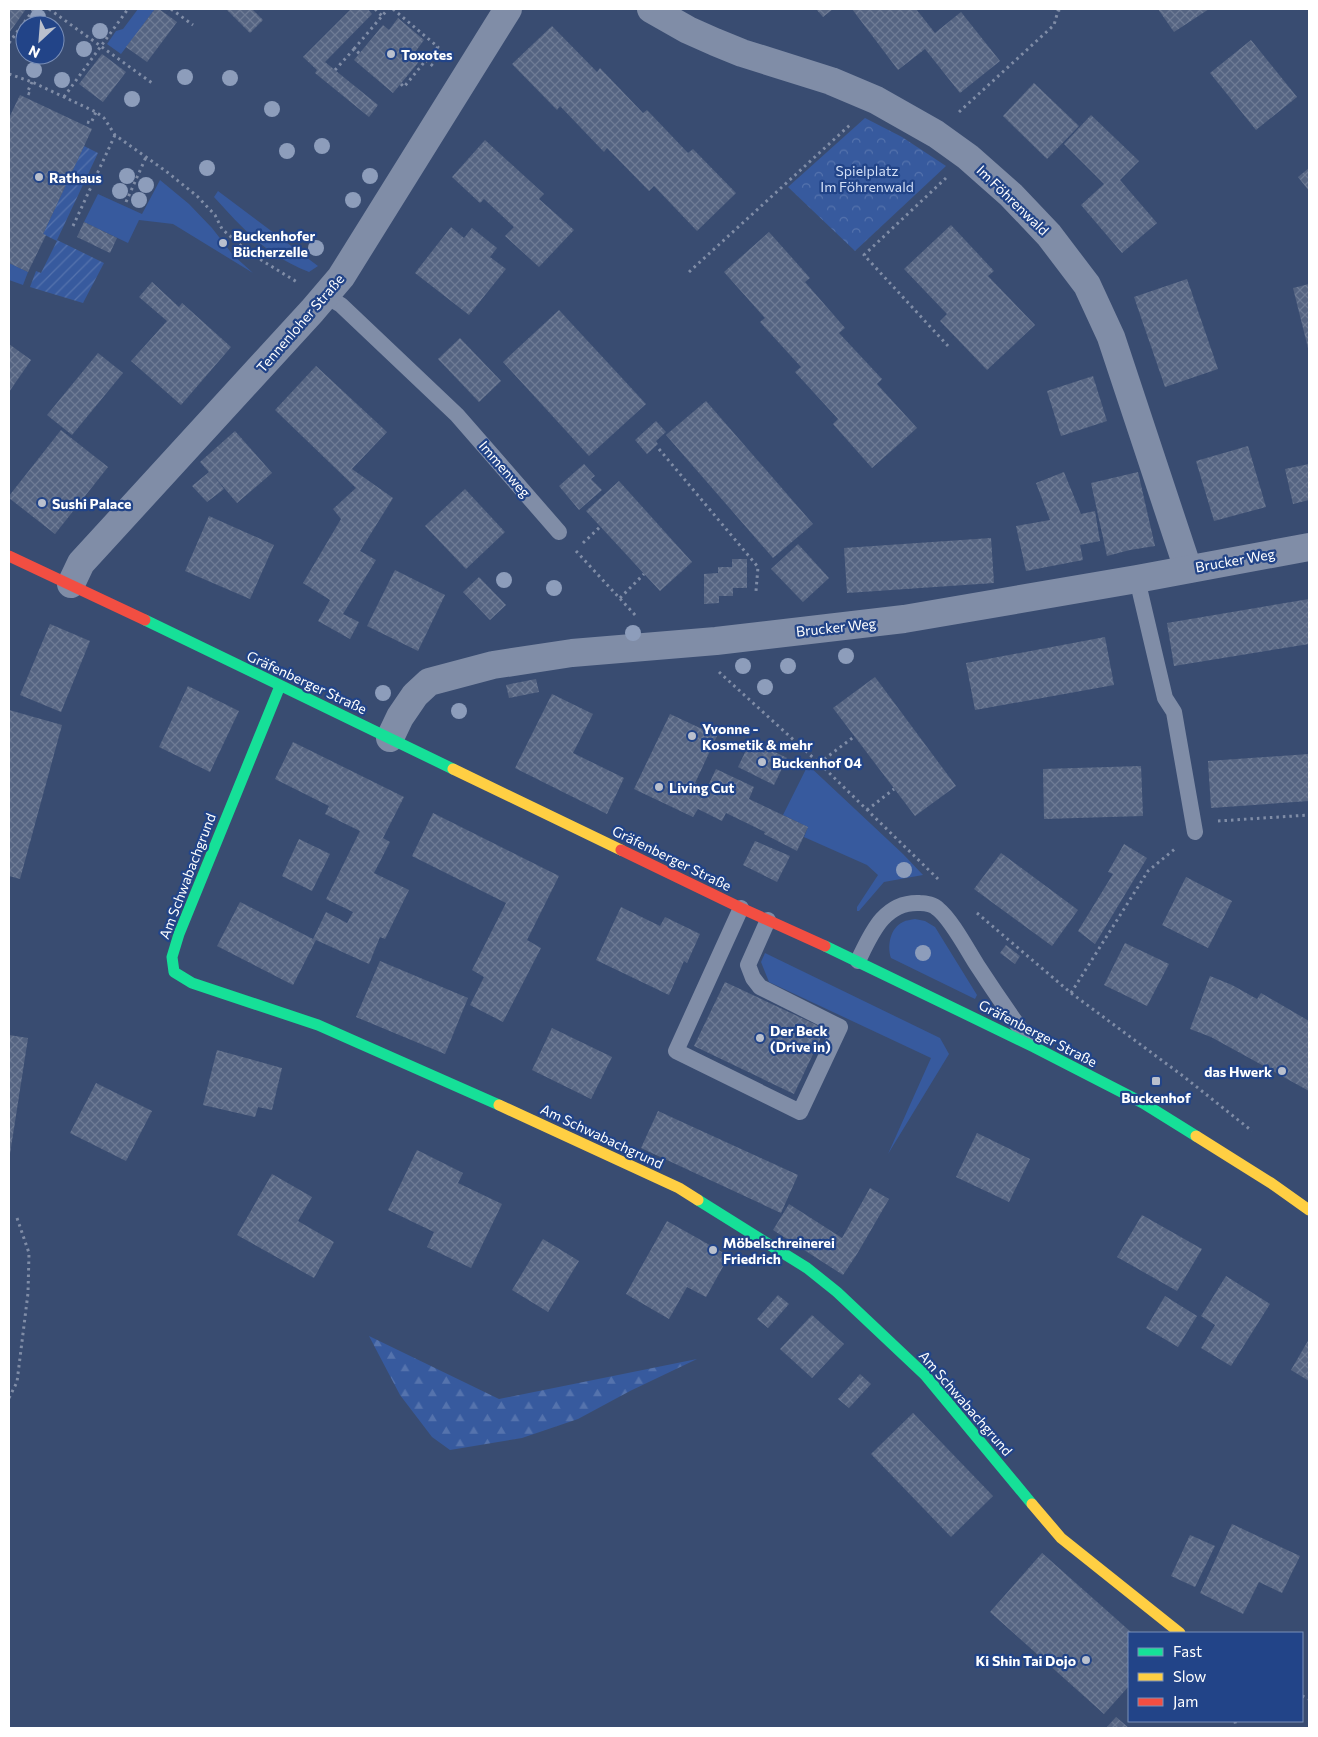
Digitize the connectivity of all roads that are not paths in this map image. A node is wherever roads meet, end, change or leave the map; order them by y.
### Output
1 (508, 9) edge
2 (651, 9) edge
3 (326, 296) junction
4 (559, 532) dead end
5 (1309, 547) edge
6 (9, 556) edge
7 (1188, 569) junction
8 (1138, 579) junction
9 (71, 584) junction
10 (280, 686) junction
11 (390, 738) junction
12 (1195, 832) road end
13 (741, 908) junction
14 (768, 920) junction
15 (858, 961) junction
16 (1034, 1047) junction
17 (1309, 1210) edge
18 (1179, 1632) edge

1 - 3 street, Tennenloher Straße
2 - 7 street, Im Föhrenwald
3 - 4 lane, Immenweg
3 - 9 street, Tennenloher Straße
5 - 7 street, Brucker Weg
6 - 9 street, Gräfenberger Straße
7 - 8 street, Brucker Weg
8 - 11 street, Brucker Weg
8 - 12 lane
9 - 10 street, Gräfenberger Straße
10 - 11 street, Gräfenberger Straße
10 - 18 street, Am Schwabachgrund
11 - 13 street, Gräfenberger Straße
13 - 14 street, Gräfenberger Straße
13 - 14 lane
14 - 15 street, Gräfenberger Straße
15 - 16 street, Gräfenberger Straße
15 - 16 lane
16 - 17 street, Gräfenberger Straße

